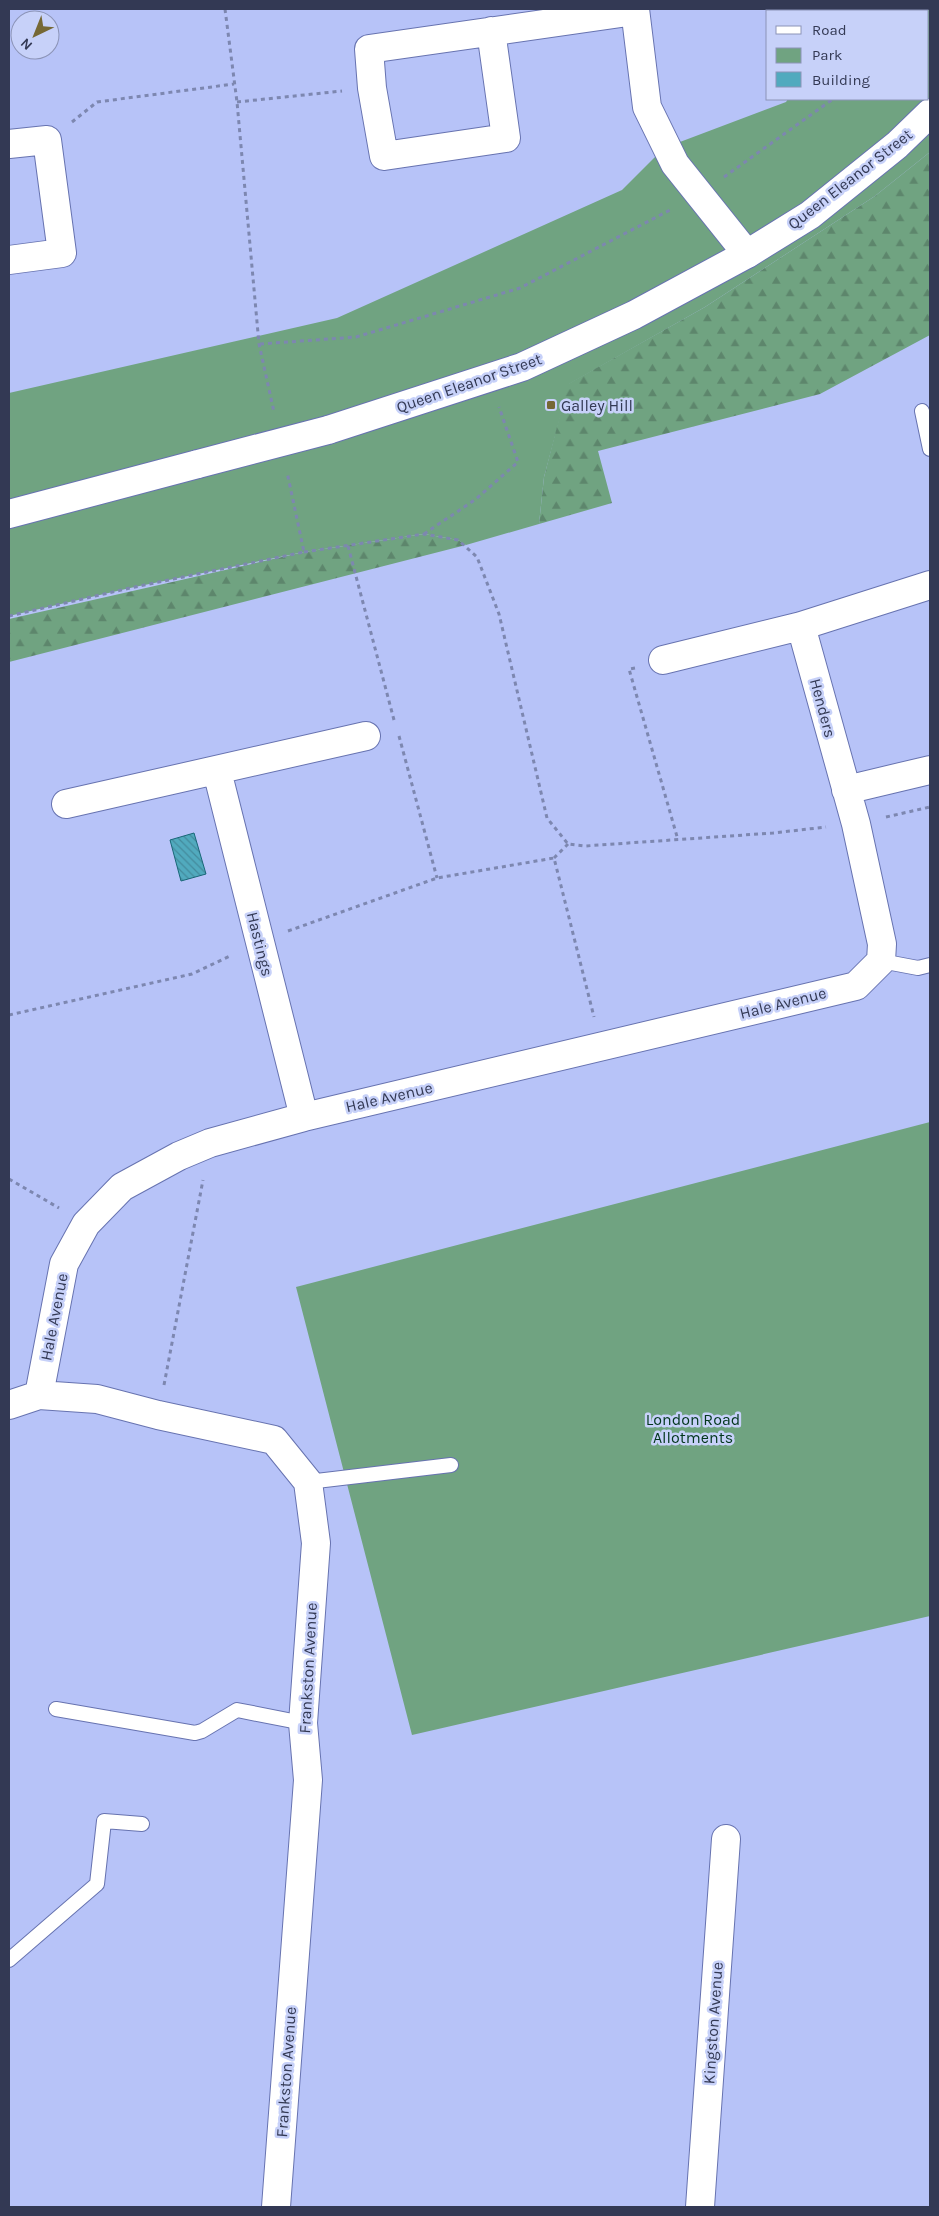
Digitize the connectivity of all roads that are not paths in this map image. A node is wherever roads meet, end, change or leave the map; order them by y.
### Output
1 (635, 10) edge
2 (491, 31) junction
3 (930, 113) edge
4 (9, 144) edge
5 (747, 254) junction
6 (9, 260) edge
7 (922, 411) dead end
8 (930, 449) edge
9 (9, 514) edge
10 (930, 586) edge
11 (801, 626) junction
12 (663, 660) road end
13 (366, 736) dead end
14 (930, 770) edge
15 (216, 771) junction
16 (846, 790) junction
17 (66, 804) dead end
18 (881, 961) junction
19 (930, 966) edge
20 (304, 1117) junction
21 (39, 1395) junction
22 (9, 1405) edge
23 (451, 1465) dead end
24 (308, 1482) junction
25 (56, 1709) dead end
26 (303, 1724) junction
27 (142, 1824) dead end
28 (726, 1839) dead end
29 (9, 1960) edge
30 (276, 2207) edge
31 (700, 2207) edge

1 - 2 street
1 - 5 street
2 - 2 street
3 - 5 street, Queen Eleanor Street
4 - 6 street
5 - 9 street, Queen Eleanor Street, bridge
7 - 8 lane
10 - 11 street
11 - 12 street
11 - 16 street, Henders
13 - 15 street
14 - 16 street
15 - 17 street
15 - 20 street, Hastings
16 - 18 street
18 - 19 lane
18 - 20 street, Hale Avenue
20 - 21 street, Hale Avenue
21 - 22 street
21 - 24 street
23 - 24 lane
24 - 26 street, Frankston Avenue
25 - 26 lane
26 - 30 street, Frankston Avenue
27 - 29 lane
28 - 31 street, Kingston Avenue

